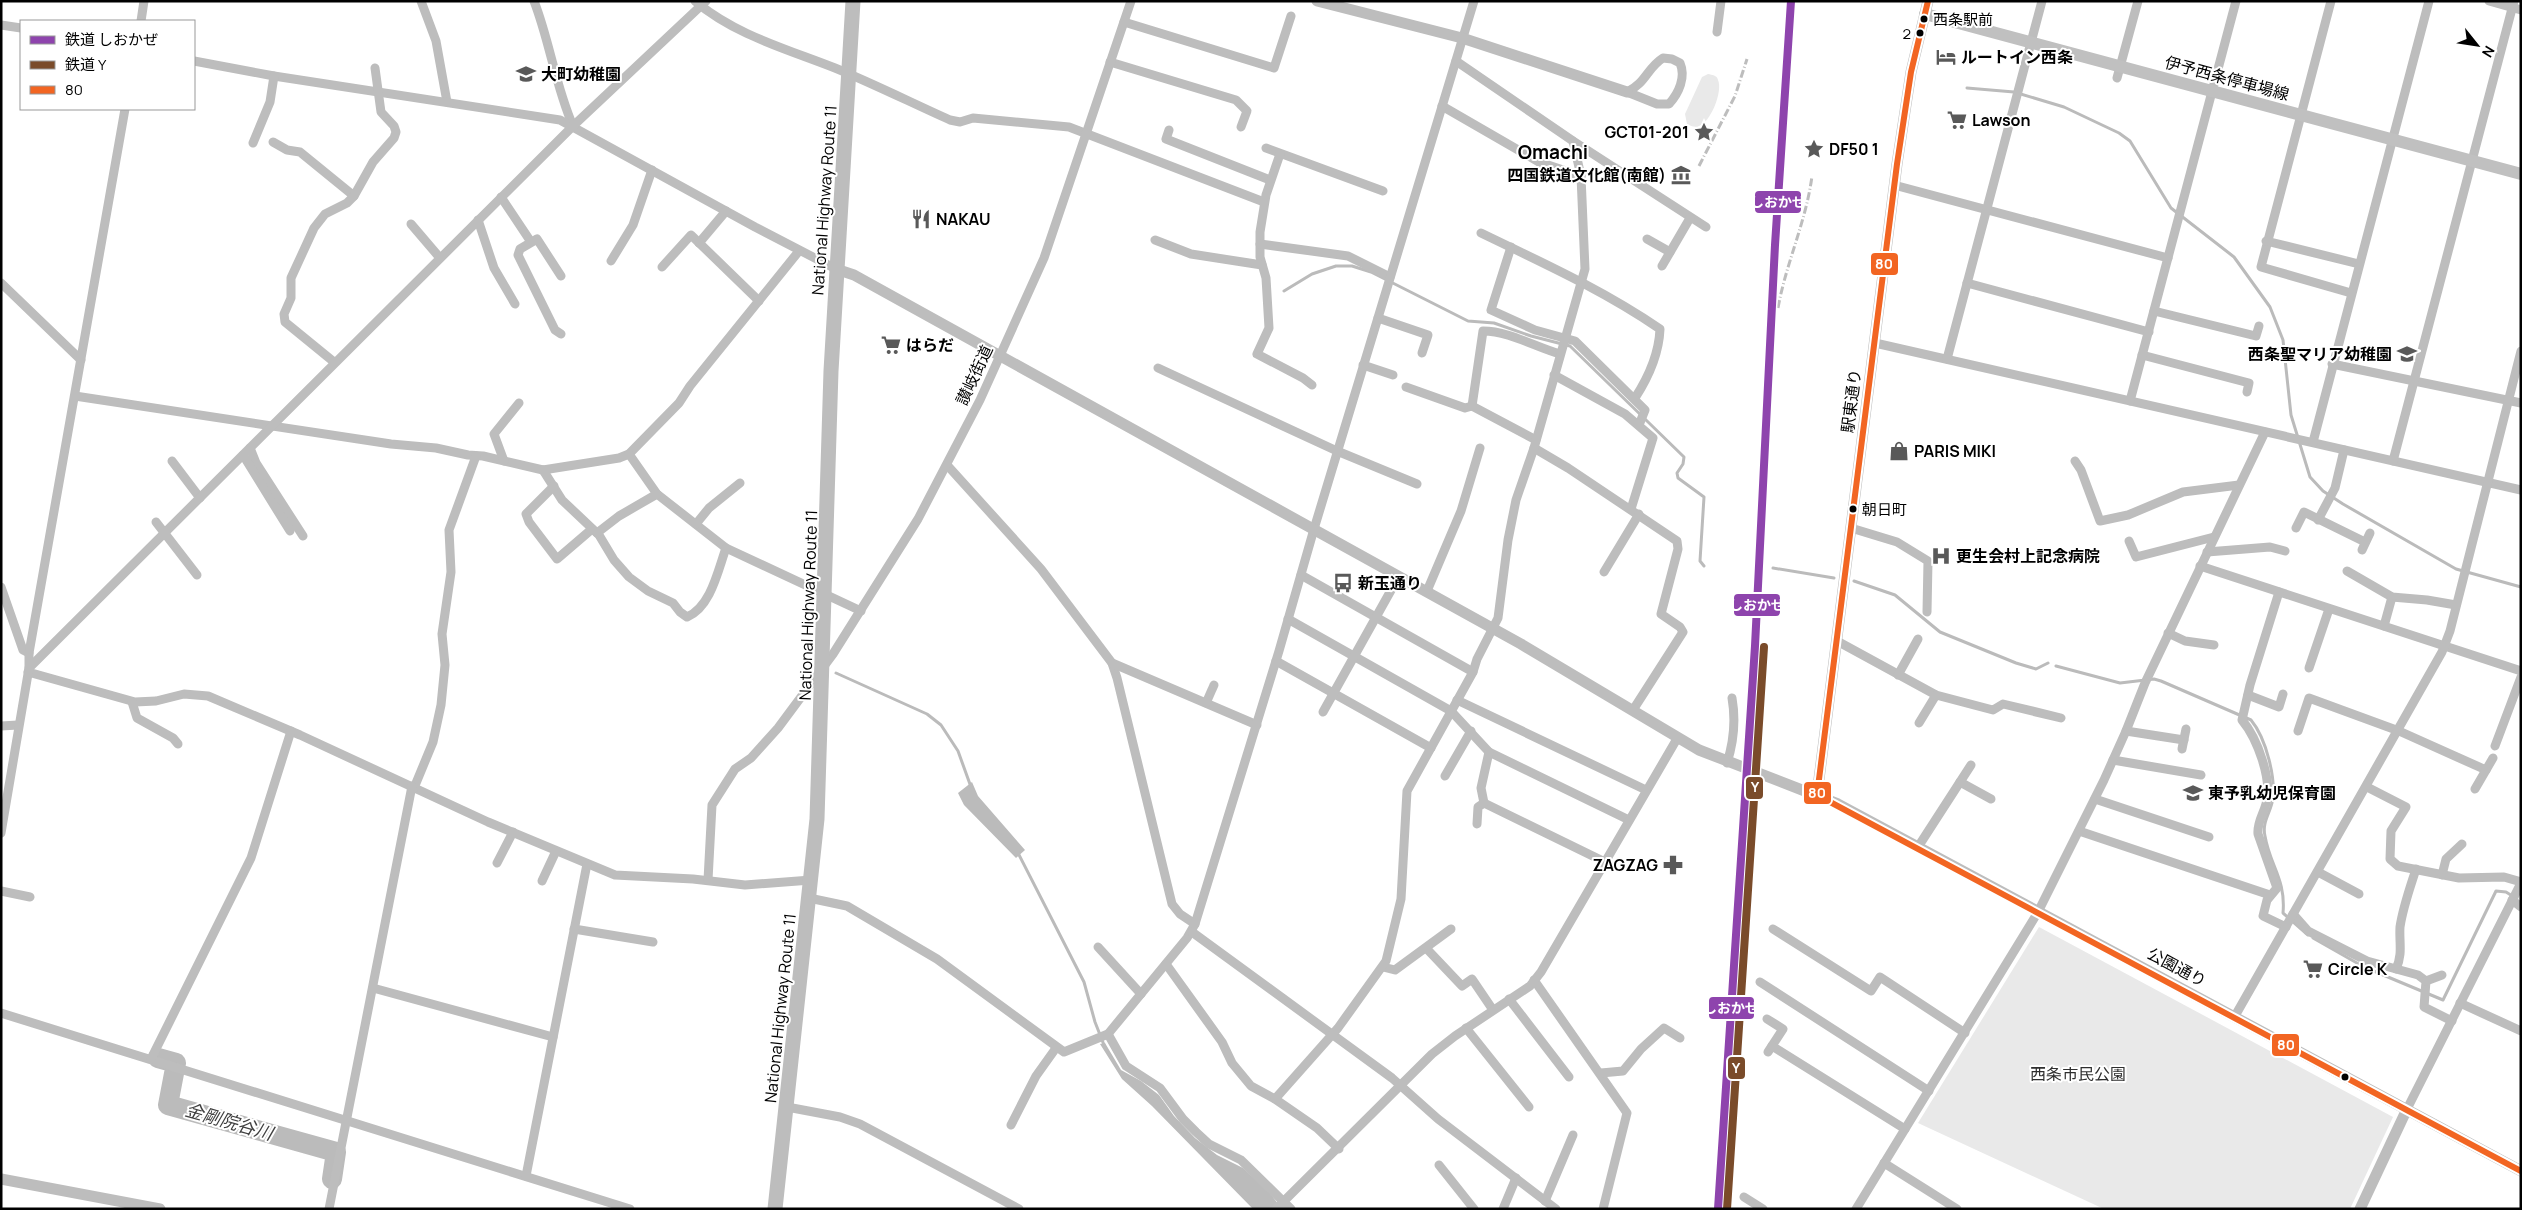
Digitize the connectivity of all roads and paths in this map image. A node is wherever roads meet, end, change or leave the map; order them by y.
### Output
1 (144, 1) edge
2 (422, 1) edge
3 (534, 1) edge
4 (853, 1) edge
5 (1131, 1) edge
6 (1317, 1) edge
7 (1474, 1) edge
8 (1721, 1) edge
9 (2042, 1) edge
10 (2138, 1) edge
11 (2236, 1) edge
12 (2331, 1) edge
13 (2429, 1) edge
14 (2489, 1) edge
15 (700, 3) edge
16 (2516, 6) edge
17 (1927, 7) edge
18 (1291, 16) dead end
19 (141, 20) edge
20 (1124, 22) junction
21 (1, 25) edge
22 (20, 28) edge
23 (1717, 32) dead end
24 (1462, 38) junction
25 (2031, 42) junction
26 (195, 61) edge
27 (1456, 61) junction
28 (1110, 62) junction
29 (375, 68) dead end
30 (2119, 72) junction
31 (849, 74) junction
32 (274, 76) junction
33 (1644, 81) junction
34 (2213, 91) junction
35 (377, 92) junction
36 (1627, 92) junction
37 (447, 102) junction
38 (1657, 104) junction
39 (1442, 106) junction
40 (125, 110) edge
41 (2300, 115) junction
42 (573, 126) junction
43 (1241, 128) dead end
44 (1169, 130) dead end
45 (1086, 133) junction
46 (2392, 140) junction
47 (273, 142) dead end
48 (1573, 142) junction
49 (253, 143) dead end
50 (1266, 148) dead end
51 (1280, 154) junction
52 (2471, 161) junction
53 (652, 170) junction
54 (2521, 174) edge
55 (1581, 176) junction
56 (1270, 180) junction
57 (1894, 185) junction
58 (1383, 191) dead end
59 (354, 196) junction
60 (501, 197) junction
61 (1264, 202) junction
62 (726, 211) junction
63 (1986, 211) junction
64 (1690, 218) junction
65 (478, 220) junction
66 (411, 224) dead end
67 (1706, 227) dead end
68 (1481, 233) dead end
69 (1647, 239) dead end
70 (1155, 240) dead end
71 (2266, 241) junction
72 (531, 242) junction
73 (699, 243) junction
74 (1260, 244) junction
75 (1511, 247) junction
76 (799, 251) junction
77 (1670, 252) junction
78 (440, 258) junction
79 (2168, 258) junction
80 (611, 261) dead end
81 (2359, 264) junction
82 (1262, 265) junction
83 (1662, 266) dead end
84 (662, 267) dead end
85 (836, 268) junction
86 (561, 276) dead end
87 (1390, 278) junction
88 (1583, 281) junction
89 (1, 283) edge
90 (1967, 283) junction
91 (2352, 292) junction
92 (759, 301) junction
93 (514, 304) dead end
94 (2154, 311) junction
95 (1378, 318) junction
96 (2259, 326) dead end
97 (2148, 332) junction
98 (561, 334) dead end
99 (1875, 343) junction
100 (1563, 345) junction
101 (2521, 350) edge
102 (1422, 353) dead end
103 (1000, 355) junction
104 (2142, 355) junction
105 (1947, 359) junction
106 (81, 360) junction
107 (334, 362) junction
108 (2332, 364) junction
109 (1363, 365) junction
110 (1158, 368) dead end
111 (1393, 374) dead end
112 (1554, 375) junction
113 (2414, 380) junction
114 (1312, 385) dead end
115 (1406, 387) dead end
116 (2247, 392) dead end
117 (74, 396) junction
118 (1635, 398) junction
119 (2508, 400) junction
120 (2130, 401) junction
121 (518, 403) dead end
122 (2521, 403) edge
123 (1472, 406) junction
124 (1640, 424) junction
125 (272, 426) junction
126 (2265, 432) junction
127 (2313, 442) junction
128 (1535, 444) junction
129 (1480, 448) dead end
130 (2344, 450) junction
131 (247, 451) junction
132 (1337, 451) junction
133 (629, 454) junction
134 (476, 456) junction
135 (2392, 460) junction
136 (172, 461) dead end
137 (504, 461) junction
138 (2075, 461) dead end
139 (947, 465) junction
140 (543, 470) junction
141 (2488, 482) junction
142 (740, 484) dead end
143 (1417, 484) dead end
144 (2239, 485) junction
145 (554, 486) junction
146 (2521, 490) edge
147 (657, 494) junction
148 (200, 498) junction
149 (1630, 509) junction
150 (1639, 514) junction
151 (2318, 520) junction
152 (156, 522) dead end
153 (696, 524) junction
154 (1851, 528) junction
155 (2296, 528) dead end
156 (1314, 529) junction
157 (290, 531) dead end
158 (594, 531) junction
159 (2370, 533) dead end
160 (164, 534) junction
161 (303, 536) dead end
162 (2214, 537) junction
163 (2129, 541) dead end
164 (726, 548) junction
165 (2285, 551) dead end
166 (2207, 552) junction
167 (2200, 566) junction
168 (2347, 571) dead end
169 (1604, 572) dead end
170 (197, 575) dead end
171 (1301, 575) junction
172 (1399, 576) junction
173 (1, 587) edge
174 (1427, 592) junction
175 (2279, 592) junction
176 (826, 595) junction
177 (2392, 597) junction
178 (2456, 605) junction
179 (2330, 608) junction
180 (861, 611) junction
181 (1927, 612) dead end
182 (1376, 617) junction
183 (1288, 619) junction
184 (2384, 626) junction
185 (1493, 628) junction
186 (2168, 634) junction
187 (1918, 638) dead end
188 (1837, 642) junction
189 (2214, 645) dead end
190 (2444, 646) junction
191 (29, 653) junction
192 (1354, 657) junction
193 (1276, 660) junction
194 (1112, 664) junction
195 (824, 667) junction
196 (2309, 668) dead end
197 (29, 670) junction
198 (2521, 671) edge
199 (1474, 672) junction
200 (1898, 674) junction
201 (2521, 677) edge
202 (1214, 685) dead end
203 (1334, 693) junction
204 (2284, 694) dead end
205 (1936, 695) junction
206 (2248, 695) junction
207 (1732, 698) dead end
208 (1457, 700) junction
209 (132, 702) junction
210 (1206, 703) junction
211 (1633, 710) junction
212 (1451, 711) junction
213 (1323, 712) dead end
214 (2061, 718) dead end
215 (1919, 723) dead end
216 (18, 725) junction
217 (1256, 725) junction
218 (1, 726) edge
219 (2186, 730) dead end
220 (2298, 730) dead end
221 (2399, 730) junction
222 (290, 731) junction
223 (1470, 731) junction
224 (2126, 731) junction
225 (1678, 737) junction
226 (178, 744) dead end
227 (2495, 746) dead end
228 (1431, 748) junction
229 (1489, 752) junction
230 (2493, 758) dead end
231 (2113, 760) junction
232 (1727, 763) junction
233 (1970, 765) dead end
234 (2486, 770) junction
235 (2201, 775) dead end
236 (1445, 776) dead end
237 (1960, 782) junction
238 (413, 787) junction
239 (2366, 788) junction
240 (2475, 789) dead end
241 (1646, 790) junction
242 (1817, 795) junction
243 (1991, 799) dead end
244 (2095, 799) junction
245 (1484, 803) junction
246 (1629, 820) junction
247 (1478, 824) dead end
248 (2079, 831) junction
249 (513, 832) junction
250 (1, 833) edge
251 (2209, 837) dead end
252 (2462, 844) dead end
253 (1918, 847) junction
254 (556, 851) junction
255 (1605, 862) junction
256 (497, 863) dead end
257 (587, 864) junction
258 (2416, 869) junction
259 (2318, 872) junction
260 (2442, 875) junction
261 (708, 880) junction
262 (811, 880) junction
263 (542, 881) dead end
264 (2519, 887) edge
265 (1, 891) edge
266 (2359, 894) dead end
267 (2270, 895) junction
268 (30, 897) dead end
269 (809, 898) junction
270 (2512, 900) junction
271 (2521, 907) edge
272 (2038, 912) junction
273 (2293, 914) junction
274 (2286, 927) junction
275 (1193, 928) junction
276 (574, 929) junction
277 (1451, 929) dead end
278 (1773, 929) dead end
279 (653, 942) dead end
280 (1098, 947) dead end
281 (1426, 948) junction
282 (1166, 964) junction
283 (1383, 967) junction
284 (2396, 969) junction
285 (2442, 975) dead end
286 (1534, 980) junction
287 (2426, 981) junction
288 (1760, 982) dead end
289 (373, 988) junction
290 (1141, 994) junction
291 (1509, 999) junction
292 (2460, 1004) junction
293 (1493, 1010) junction
294 (1, 1013) edge
295 (2235, 1016) junction
296 (1768, 1019) dead end
297 (2452, 1021) junction
298 (1466, 1028) junction
299 (2521, 1032) edge
300 (1965, 1034) junction
301 (1107, 1035) junction
302 (1331, 1035) junction
303 (553, 1038) junction
304 (1680, 1038) dead end
305 (1056, 1048) junction
306 (151, 1060) junction
307 (1601, 1073) junction
308 (1569, 1077) dead end
309 (1399, 1086) junction
310 (1929, 1091) junction
311 (1275, 1099) junction
312 (787, 1107) junction
313 (1529, 1107) dead end
314 (2408, 1109) junction
315 (347, 1121) junction
316 (1011, 1125) dead end
317 (1905, 1129) junction
318 (1573, 1135) dead end
319 (1339, 1149) junction
320 (1884, 1163) junction
321 (1439, 1165) dead end
322 (2521, 1171) edge
323 (526, 1176) junction
324 (1516, 1178) junction
325 (1, 1179) edge
326 (1744, 1197) dead end
327 (1546, 1201) junction
328 (140, 1206) edge
329 (1283, 1206) edge
330 (1860, 1207) edge
331 (160, 1209) edge
332 (329, 1209) edge
333 (630, 1209) edge
334 (775, 1209) edge
335 (1019, 1209) edge
336 (1474, 1209) edge
337 (1503, 1209) edge
338 (1556, 1209) edge
339 (1603, 1209) edge
340 (1762, 1209) edge
341 (1957, 1209) edge
342 (2360, 1209) edge

1 - 19 street
2 - 37 street
3 - 42 street
4 - 31 highway, National Highway Route 11
5 - 20 street, 讃岐街道
6 - 24 street
7 - 24 street
8 - 23 street
9 - 25 street
10 - 30 street
11 - 34 street
12 - 41 street
13 - 46 street
14 - 16 street
15 - 31 street
15 - 42 street
16 - 52 street
17 - 25 main road, 伊予西条停車場線
17 - 57 street, 駅東通り
18 - 20 street
20 - 28 street, 讃岐街道
21 - 22 street
24 - 27 street
24 - 36 street
25 - 30 main road, 伊予西条停車場線
25 - 63 street
26 - 32 street
27 - 39 street
27 - 48 street
28 - 43 street
28 - 45 street, 讃岐街道
29 - 35 street
30 - 34 main road, 伊予西条停車場線
31 - 45 street
31 - 85 highway, National Highway Route 11
32 - 35 street
32 - 49 street
33 - 36 street
33 - 38 street
33 - 38 street
34 - 41 main road, 伊予西条停車場線
34 - 79 street
35 - 37 street
35 - 59 street
36 - 38 street
37 - 42 street
39 - 55 street
39 - 87 street
40 - 106 street
41 - 46 main road, 伊予西条停車場線
41 - 71 street
42 - 53 street
42 - 60 street
44 - 56 street
45 - 61 street
45 - 103 street, 讃岐街道
46 - 52 main road, 伊予西条停車場線
46 - 81 street
47 - 59 street
48 - 55 street
48 - 64 street
50 - 51 street
51 - 56 street
51 - 58 street
52 - 54 main road, 伊予西条停車場線
52 - 113 street
53 - 62 street
53 - 80 street
55 - 88 street
56 - 61 street
57 - 63 street
57 - 99 street, 駅東通り
59 - 107 street
60 - 65 street
60 - 72 street
61 - 74 street
62 - 73 street
62 - 76 street
63 - 79 street
63 - 90 street
64 - 67 street
64 - 77 street
65 - 78 street
65 - 93 street
66 - 78 street
68 - 75 street
69 - 77 street
70 - 82 street
71 - 81 street
71 - 91 street
72 - 86 street
72 - 98 street
73 - 84 street
73 - 92 street
74 - 82 street
74 - 87 street
75 - 88 street
75 - 100 street
76 - 85 street
76 - 92 street
77 - 83 street
78 - 107 street
79 - 94 street
81 - 91 street
82 - 114 street
85 - 103 street, 公園通り
85 - 176 highway, National Highway Route 11
87 - 95 street
88 - 100 street
88 - 118 street
89 - 106 street
90 - 97 street
90 - 105 street
91 - 108 street
92 - 133 street
94 - 96 street
94 - 97 street
95 - 102 street
95 - 109 street
97 - 104 street
99 - 105 street
99 - 154 street, 駅東通り
100 - 112 street
100 - 118 street
100 - 123 street
101 - 119 street
103 - 139 street, 讃岐街道
103 - 156 street, 公園通り
104 - 116 street
104 - 120 street
105 - 120 street
106 - 117 street
107 - 125 street
108 - 113 street
108 - 127 street
109 - 111 street
109 - 132 street
110 - 132 street
112 - 124 street
112 - 128 street
113 - 119 street
113 - 135 street
115 - 123 street
117 - 125 street
117 - 191 street
118 - 124 street
119 - 122 street
119 - 141 street
120 - 126 street
121 - 137 street
123 - 128 street
124 - 149 street
125 - 131 street
125 - 134 street
126 - 127 street
126 - 144 street
127 - 130 street
128 - 149 street
128 - 185 street
129 - 174 street
130 - 135 street
130 - 151 street
131 - 148 street
131 - 157 street
131 - 161 street
132 - 143 street
132 - 156 street
133 - 140 street
133 - 147 street
134 - 137 street
134 - 238 street
135 - 141 street
136 - 148 street
137 - 140 street
138 - 144 street
139 - 180 street, 讃岐街道
139 - 194 street
140 - 145 street
141 - 146 street
141 - 178 street
142 - 153 street
144 - 162 street
145 - 158 street
145 - 158 street
147 - 153 street
147 - 158 street
148 - 160 street
149 - 150 street
150 - 169 street
150 - 211 street
151 - 155 street
151 - 159 street
152 - 160 street
153 - 164 street
154 - 181 street
154 - 188 street, 駅東通り
156 - 171 street
156 - 172 street, 公園通り
158 - 164 street
160 - 170 street
160 - 197 street
162 - 163 street
162 - 166 street
164 - 176 street
165 - 166 street
166 - 167 street
167 - 175 street
167 - 186 street
168 - 177 street
171 - 182 street
171 - 183 street
172 - 174 street, 公園通り
172 - 182 street
173 - 191 street
174 - 185 street, 公園通り
175 - 179 street
175 - 206 street
176 - 180 street
176 - 195 highway, National Highway Route 11
177 - 178 street
177 - 184 street
178 - 190 street
179 - 184 street
179 - 196 street
180 - 195 street, 讃岐街道
182 - 192 street
182 - 199 street
183 - 192 street
183 - 193 street
184 - 190 street
185 - 199 street
185 - 211 street, 公園通り
186 - 189 street
186 - 224 street
187 - 200 street
188 - 200 street
188 - 242 street, 駅東通り
190 - 198 street
190 - 221 street
191 - 197 street
192 - 203 street
192 - 212 street
193 - 203 street
193 - 217 street
194 - 210 street
194 - 275 street
195 - 261 street, 讃岐街道
195 - 262 highway, National Highway Route 11
197 - 209 street
197 - 216 street
199 - 208 street
200 - 205 street
201 - 227 street
202 - 210 street
203 - 213 street
203 - 228 street
204 - 206 street
205 - 214 street
205 - 215 street
206 - 267 street
207 - 232 street
208 - 212 street
208 - 241 street
209 - 222 street
209 - 226 street
210 - 217 street
211 - 225 street, 公園通り
212 - 223 street
212 - 228 street
216 - 218 street
216 - 250 street
217 - 275 street
219 - 224 street
220 - 221 street
221 - 234 street
221 - 239 street
222 - 238 street
222 - 306 street
223 - 229 street
223 - 236 street
224 - 231 street
225 - 232 street, 公園通り
225 - 241 street
228 - 283 street
229 - 245 street
229 - 246 street
230 - 234 street
231 - 235 street
231 - 244 street
232 - 242 street, 公園通り
233 - 237 street
234 - 240 street
237 - 243 street
237 - 253 street
238 - 249 street
238 - 289 street
239 - 258 street
239 - 259 street
241 - 246 street
242 - 253 street, 公園通り
244 - 248 street
244 - 251 street
245 - 247 street
245 - 255 street
246 - 255 street
248 - 267 street
248 - 272 street
249 - 254 street
249 - 256 street
252 - 260 street
253 - 272 street, 公園通り
254 - 257 street
254 - 263 street
255 - 286 street
257 - 261 street
257 - 276 street
258 - 260 street
258 - 284 street
259 - 266 street
259 - 273 street
260 - 264 street
261 - 262 street
262 - 269 highway, National Highway Route 11
264 - 270 street
265 - 268 street
267 - 274 street
269 - 305 street
269 - 312 highway, National Highway Route 11
270 - 271 street
270 - 292 street
272 - 295 street, 公園通り
272 - 300 street
273 - 274 street
273 - 284 street
274 - 295 street
275 - 282 street
275 - 302 street
276 - 279 street
276 - 303 street
277 - 281 street
278 - 300 street
280 - 290 street
281 - 283 street
281 - 293 street
282 - 290 street
282 - 311 street
283 - 302 street
284 - 287 street
285 - 287 street
286 - 291 street
286 - 307 street
287 - 297 street
288 - 310 street
289 - 303 street
289 - 315 street
290 - 301 street
291 - 293 street
291 - 308 street
292 - 297 street
292 - 299 street
293 - 298 street
294 - 306 street
295 - 314 street, 公園通り
296 - 317 street
297 - 314 street
298 - 309 street
298 - 313 street
300 - 310 street
301 - 305 street
301 - 329 street
302 - 309 street
302 - 311 street
303 - 323 street
304 - 307 street
305 - 316 street
306 - 315 street
307 - 339 street
309 - 319 street
309 - 324 street
310 - 317 street
311 - 319 street
312 - 334 highway, National Highway Route 11
312 - 335 street
314 - 322 street, 公園通り
314 - 342 street
315 - 323 street
315 - 332 street
317 - 320 street
318 - 327 street
319 - 329 street
320 - 330 street
320 - 341 street
321 - 336 street
323 - 333 street
324 - 327 street
324 - 337 street
325 - 328 street
326 - 340 street
327 - 338 street
328 - 331 street

